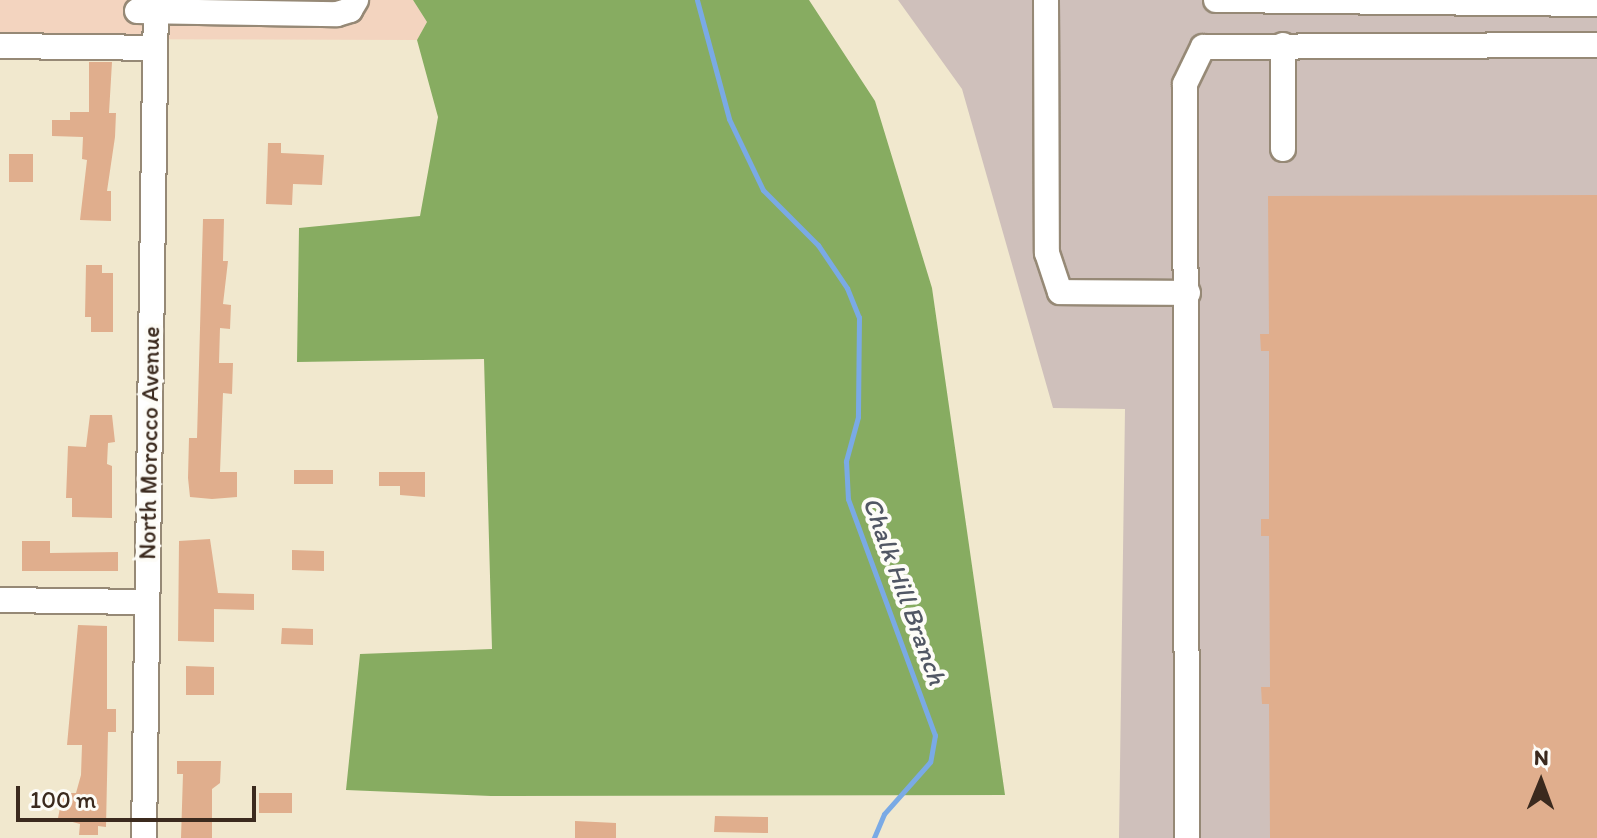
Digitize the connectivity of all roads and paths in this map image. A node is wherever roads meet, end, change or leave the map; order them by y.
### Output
1 (356, 0) edge
2 (1046, 0) edge
3 (1216, 0) edge
4 (1597, 4) edge
5 (149, 8) edge
6 (1283, 45) junction
7 (1597, 45) edge
8 (0, 46) edge
9 (155, 48) junction
10 (1283, 149) dead end
11 (1188, 293) junction
12 (0, 600) edge
13 (146, 602) junction
14 (144, 838) edge
15 (1187, 838) edge

1 - 5 street
2 - 11 street
3 - 4 street
5 - 9 street, North Morocco Avenue
6 - 7 street
6 - 10 street
6 - 11 street
8 - 9 street
9 - 13 street, North Morocco Avenue
11 - 15 street
12 - 13 street
13 - 14 street, North Morocco Avenue

